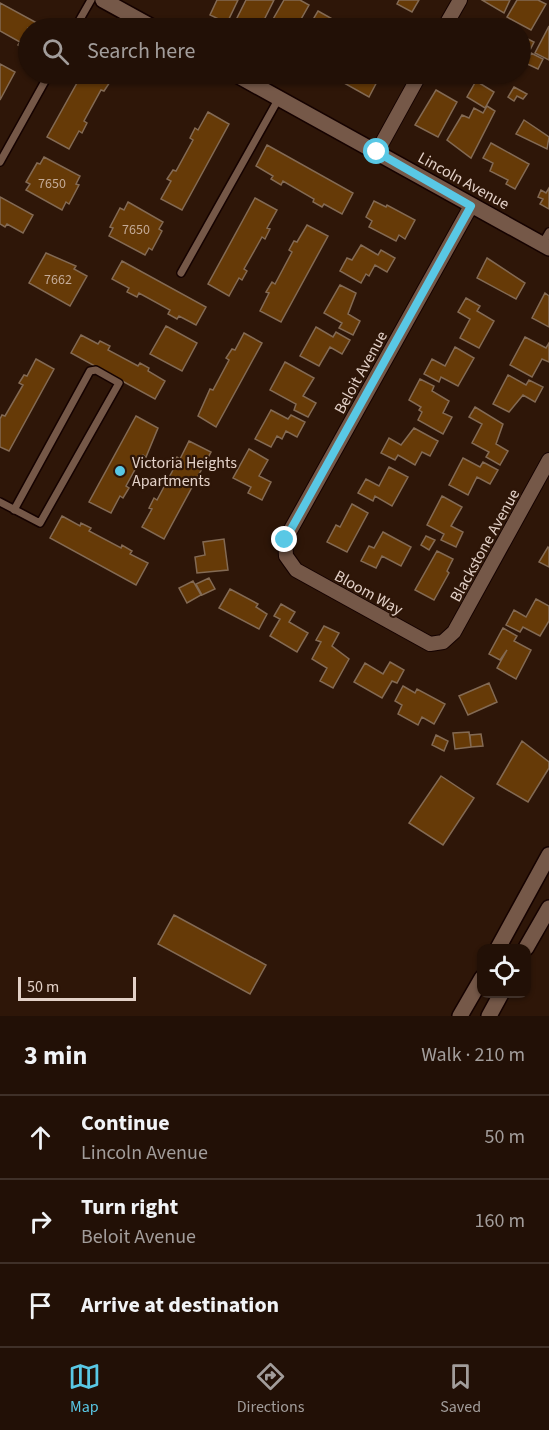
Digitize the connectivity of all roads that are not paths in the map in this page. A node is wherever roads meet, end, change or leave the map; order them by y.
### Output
1 (91, 0) edge
2 (103, 0) edge
3 (460, 0) edge
4 (81, 18) edge
5 (136, 18) edge
6 (450, 18) edge
7 (43, 84) edge
8 (253, 84) edge
9 (414, 84) edge
10 (279, 98) junction
11 (377, 152) junction
12 (0, 162) edge
13 (471, 206) junction
14 (547, 241) edge
15 (181, 273) dead end
16 (549, 460) edge
17 (0, 502) edge
18 (14, 510) junction
19 (286, 556) joint
20 (443, 642) joint
21 (549, 855) edge
22 (549, 908) edge
23 (500, 944) edge
24 (528, 944) edge
25 (477, 987) edge
26 (498, 998) edge
27 (460, 1016) edge
28 (489, 1016) edge

1 - 4 lane
2 - 5 street
3 - 6 street
7 - 12 lane
8 - 10 street, Lincoln Avenue
9 - 11 street
10 - 11 street, Lincoln Avenue
10 - 15 lane
11 - 13 street, Lincoln Avenue
13 - 14 street, Lincoln Avenue
13 - 19 street, Beloit Avenue
16 - 20 street, Blackstone Avenue
17 - 18 lane
18 - 18 lane
19 - 20 street, Bloom Way
21 - 23 street
22 - 24 street
25 - 27 street
26 - 28 street

